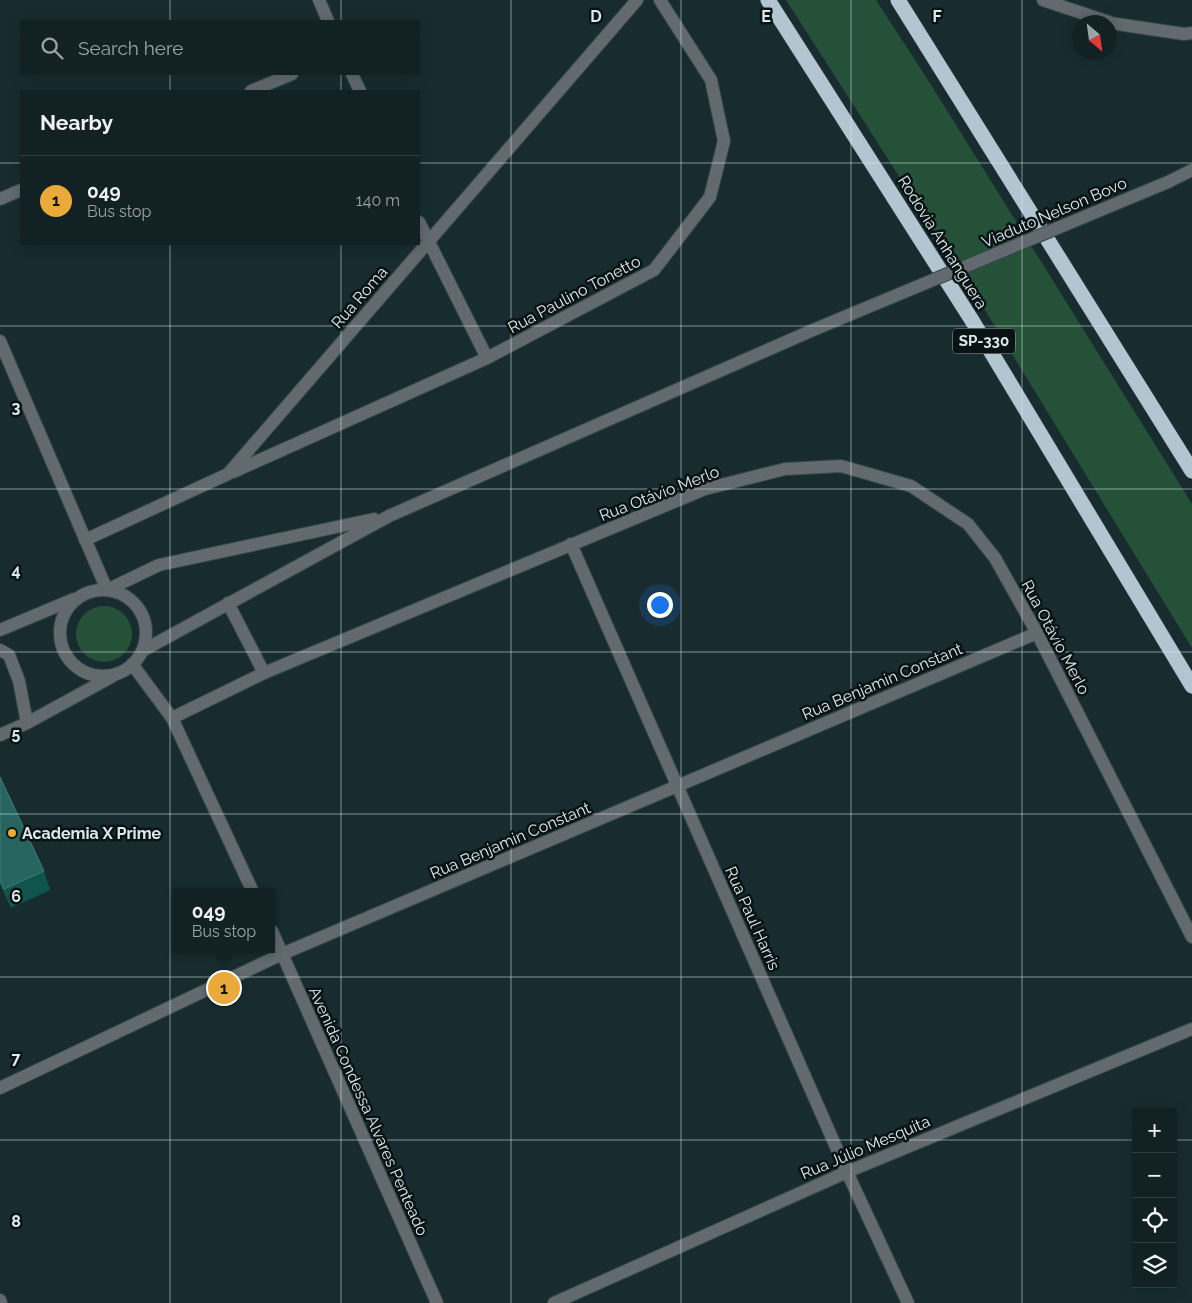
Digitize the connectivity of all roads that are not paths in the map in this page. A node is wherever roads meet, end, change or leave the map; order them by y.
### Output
1 (319, 0) edge
2 (637, 0) edge
3 (660, 0) edge
4 (768, 0) edge
5 (898, 0) edge
6 (1043, 0) edge
7 (1086, 15) edge
8 (328, 20) edge
9 (1117, 24) edge
10 (1192, 34) edge
11 (290, 75) edge
12 (352, 75) edge
13 (253, 90) edge
14 (360, 90) edge
15 (1192, 170) edge
16 (20, 190) edge
17 (0, 199) edge
18 (420, 224) edge
19 (428, 242) junction
20 (0, 341) edge
21 (487, 358) junction
22 (1192, 471) edge
23 (228, 474) junction
24 (389, 516) junction
25 (85, 540) junction
26 (571, 544) junction
27 (107, 590) junction
28 (79, 597) junction
29 (228, 603) junction
30 (0, 630) edge
31 (1037, 633) junction
32 (0, 650) edge
33 (142, 652) junction
34 (132, 664) junction
35 (264, 673) junction
36 (116, 674) junction
37 (1192, 686) edge
38 (172, 718) junction
39 (27, 723) junction
40 (0, 735) edge
41 (677, 787) junction
42 (251, 888) edge
43 (1192, 937) edge
44 (275, 938) edge
45 (282, 954) junction
46 (1192, 1029) edge
47 (0, 1088) edge
48 (847, 1172) junction
49 (437, 1303) edge
50 (554, 1303) edge
51 (908, 1303) edge

1 - 8 street
2 - 19 street, Rua Roma
3 - 21 street, Rua Paulino Tonetto
4 - 37 highway, Rodovia Anhanguera / SP-330
5 - 22 highway
6 - 7 street
9 - 10 street
11 - 13 street
12 - 14 street
15 - 24 street, Viaduto Nelson Bovo, bridge
16 - 17 street
18 - 19 street
19 - 21 street
19 - 23 street, Rua Roma
20 - 25 street
21 - 23 street, Rua Paulino Tonetto
23 - 25 street, Rua Roma
24 - 27 street
24 - 29 street
25 - 27 street
26 - 31 street, Rua Otávio Merlo
26 - 35 street, Rua Otávio Merlo
26 - 41 street, Rua Paul Harris
27 - 28 street
27 - 33 street
28 - 30 street
28 - 36 street
29 - 33 street
29 - 35 street
31 - 41 street, Rua Benjamin Constant
31 - 43 street, Rua Otávio Merlo
32 - 39 street
33 - 34 street
34 - 36 street
34 - 38 street
35 - 38 street, Rua Otávio Merlo
36 - 39 street
38 - 42 street
39 - 40 street
41 - 45 street, Rua Benjamin Constant
41 - 48 street, Rua Paul Harris
44 - 45 street, Avenida Condessa Alvares Penteado
45 - 47 street, Rua Benjamin Constant
45 - 49 street, Avenida Condessa Alvares Penteado
46 - 48 street, Rua Júlio Mesquita
48 - 50 street, Rua Júlio Mesquita
48 - 51 street, Rua Paul Harris

